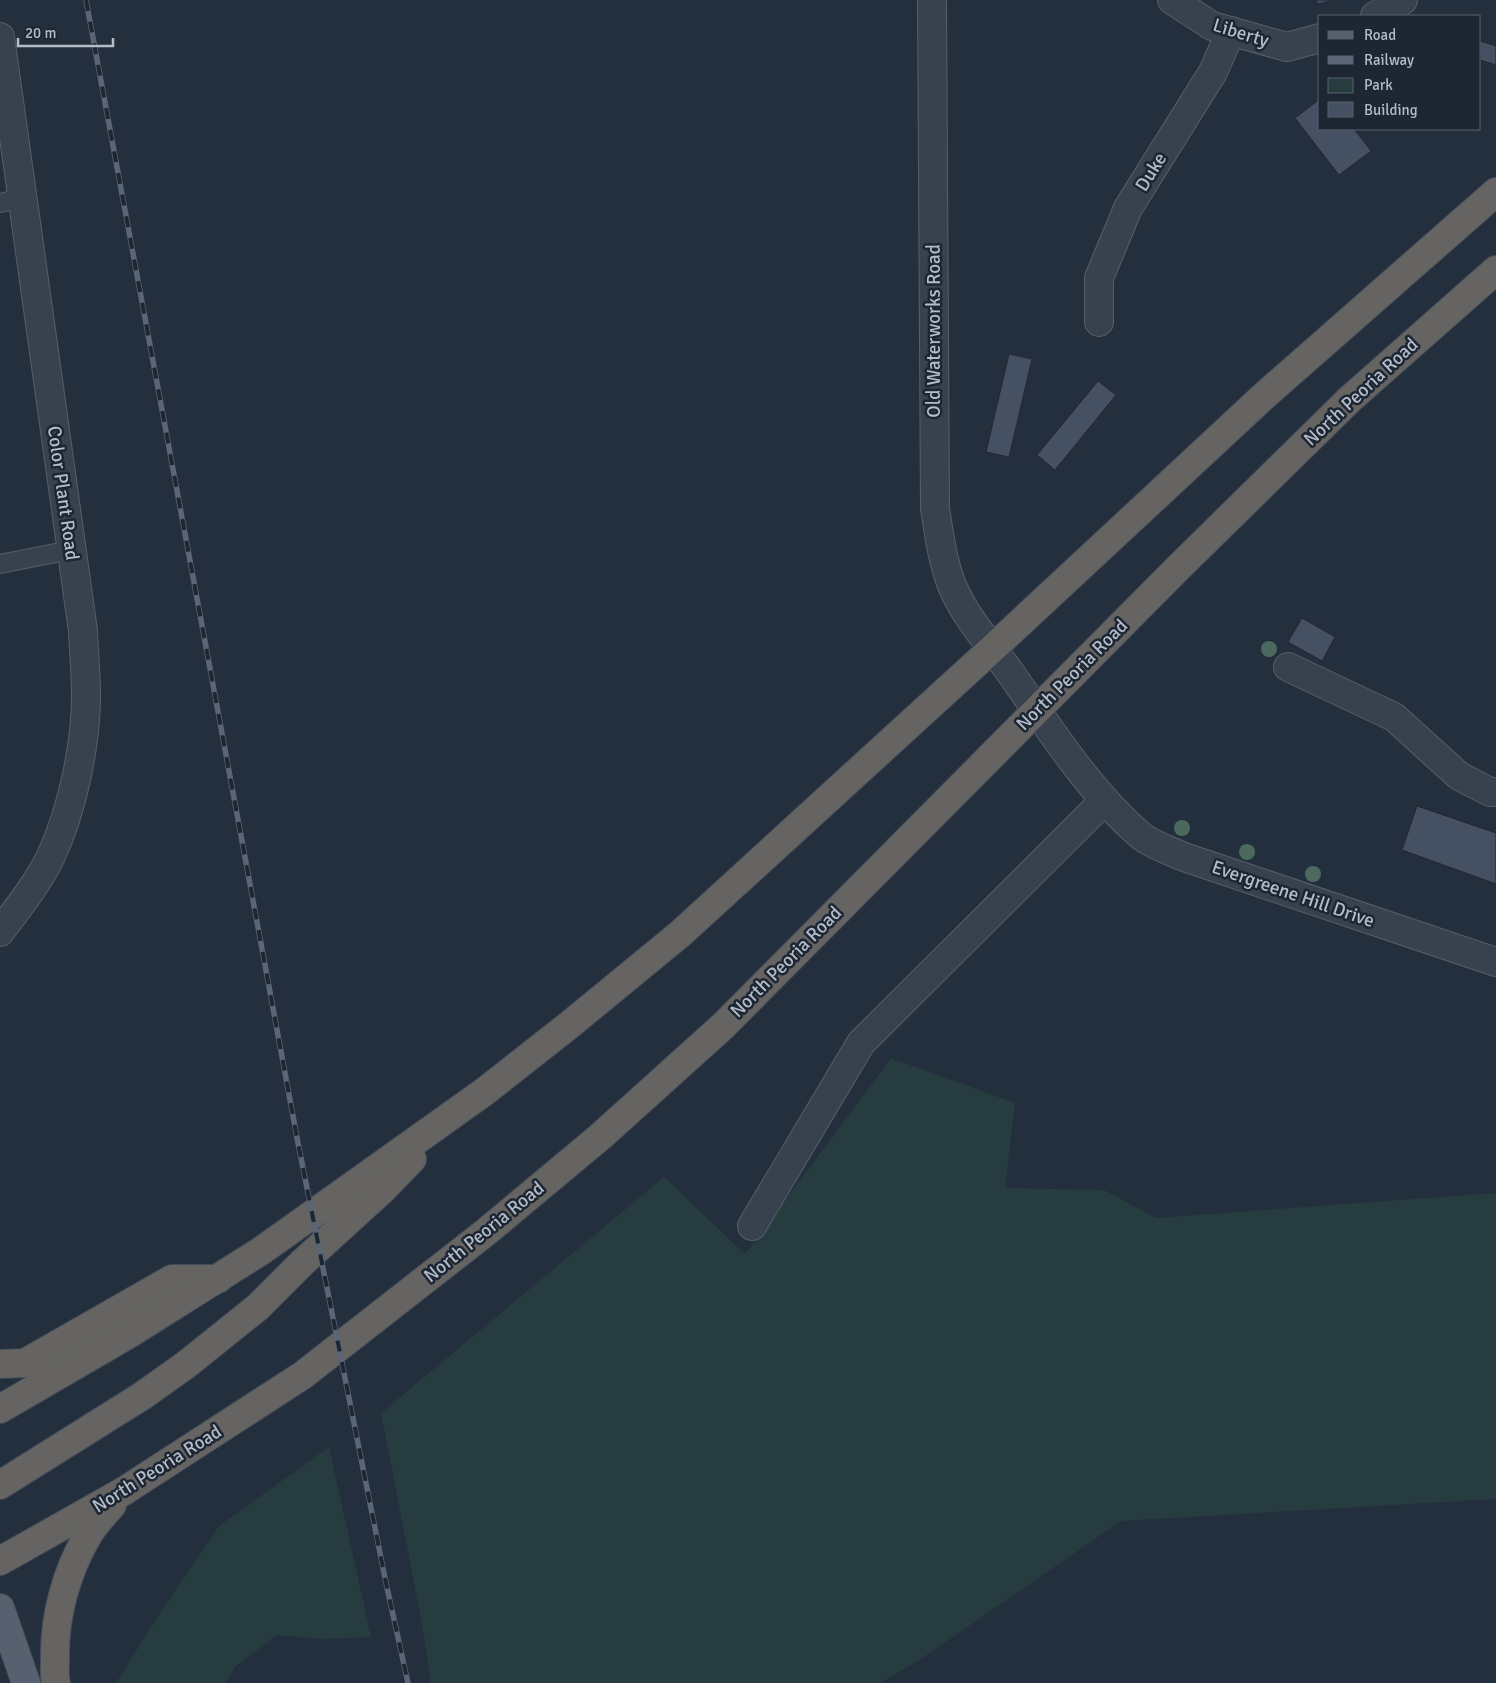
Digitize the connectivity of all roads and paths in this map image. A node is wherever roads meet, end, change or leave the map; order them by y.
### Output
1 (932, 0) edge
2 (1172, 0) edge
3 (1403, 0) edge
4 (1377, 15) edge
5 (1231, 31) junction
6 (0, 37) edge
7 (1318, 38) edge
8 (1496, 192) edge
9 (11, 200) edge
10 (1496, 270) edge
11 (1099, 322) dead end
12 (71, 550) junction
13 (0, 564) edge
14 (993, 648) junction
15 (1288, 667) dead end
16 (1036, 710) junction
17 (1496, 792) edge
18 (1105, 800) junction
19 (0, 932) edge
20 (1496, 962) edge
21 (484, 1092) junction
22 (752, 1226) dead end
23 (218, 1279) junction
24 (0, 1364) edge
25 (0, 1409) edge
26 (0, 1485) edge
27 (124, 1491) junction
28 (0, 1561) edge
29 (0, 1608) edge
30 (26, 1683) edge
31 (56, 1683) edge

1 - 14 street, Old Waterworks Road
2 - 5 street, Liberty
3 - 4 street
5 - 7 street, Liberty
5 - 11 street, Duke
6 - 9 street, Color Plant Road
8 - 14 highway
9 - 12 street, Color Plant Road
10 - 16 highway, North Peoria Road
12 - 13 lane
12 - 19 street, Color Plant Road
14 - 16 street
14 - 21 highway
15 - 17 street
16 - 18 street, Evergreene Hill Drive
16 - 27 highway, North Peoria Road
18 - 20 street, Evergreene Hill Drive
18 - 22 street
21 - 23 highway
21 - 26 highway
23 - 24 highway
23 - 25 highway
27 - 28 highway, North Peoria Road
27 - 31 highway
29 - 30 main road

